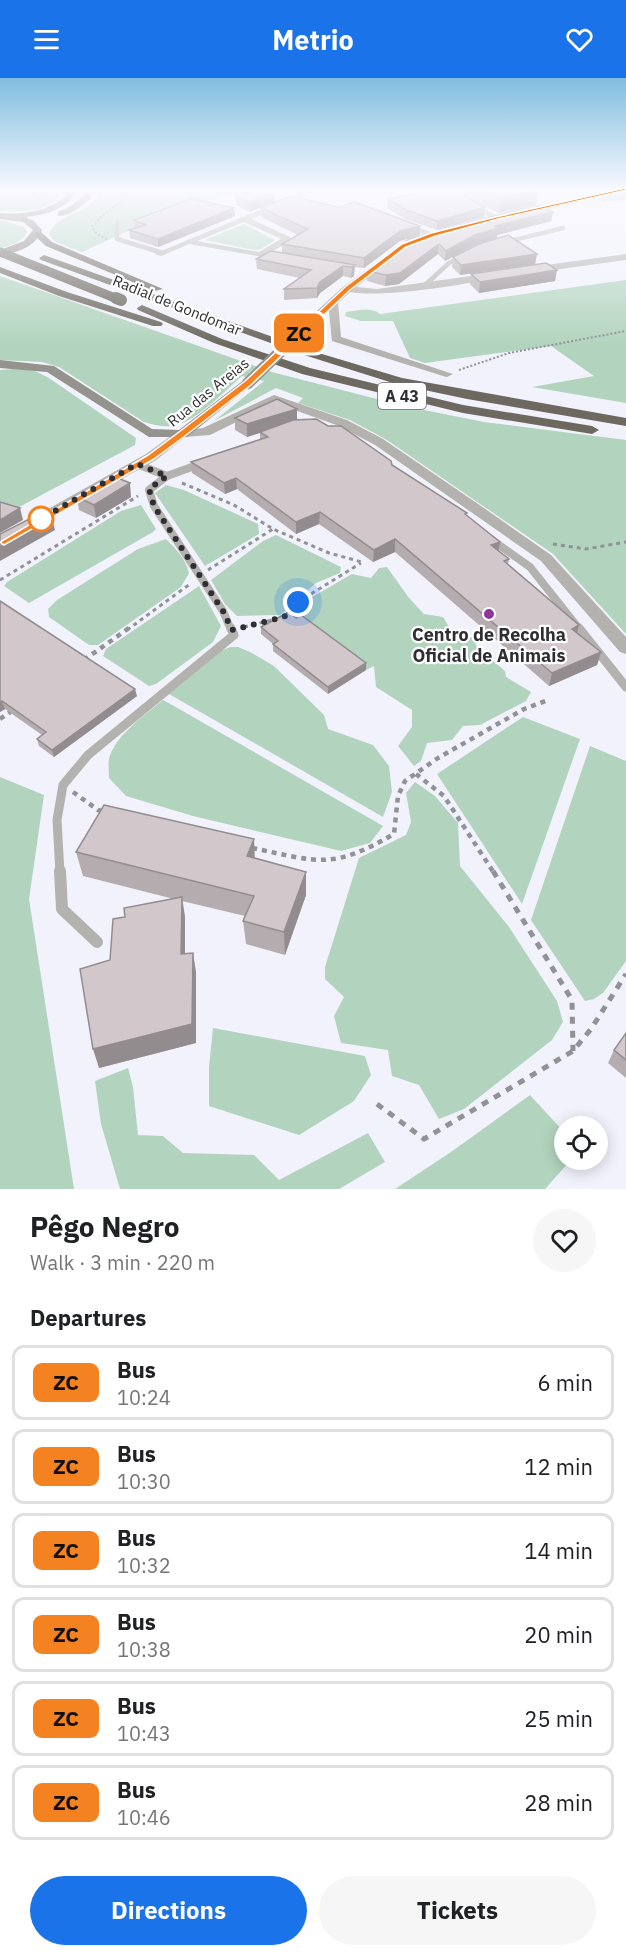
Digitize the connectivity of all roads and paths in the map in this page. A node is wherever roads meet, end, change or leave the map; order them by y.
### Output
1 (0, 241) edge
2 (28, 241) edge
3 (46, 241) edge
4 (123, 241) edge
5 (284, 241) edge
6 (511, 241) edge
7 (189, 242) joint
8 (502, 243) edge
9 (0, 253) edge
10 (161, 253) joint
11 (395, 253) edge
12 (260, 255) junction
13 (464, 255) edge
14 (626, 257) edge
15 (293, 261) edge
16 (0, 270) edge
17 (349, 271) edge
18 (524, 271) edge
19 (366, 274) junction
20 (502, 274) edge
21 (425, 285) junction
22 (347, 289) junction
23 (333, 302) junction
24 (235, 325) junction
25 (626, 331) edge
26 (218, 341) junction
27 (0, 364) edge
28 (447, 374) joint
29 (626, 422) edge
30 (182, 434) junction
31 (626, 434) edge
32 (208, 461) edge
33 (137, 464) junction
34 (167, 476) junction
35 (149, 489) junction
36 (273, 529) junction
37 (482, 533) edge
38 (0, 542) edge
39 (626, 542) edge
40 (553, 544) dead end
41 (200, 575) junction
42 (0, 580) edge
43 (232, 630) junction
44 (626, 648) edge
45 (77, 665) edge
46 (626, 687) edge
47 (548, 700) dead end
48 (19, 705) edge
49 (0, 719) edge
50 (416, 774) junction
51 (63, 785) junction
52 (109, 813) edge
53 (243, 847) edge
54 (97, 942) dead end
55 (626, 974) edge
56 (573, 1051) junction
57 (377, 1104) dead end

1 - 24 highway, Radial de Gondomar / A 43
2 - 9 main road
3 - 24 highway
4 - 10 lane
5 - 12 street
6 - 8 lane
7 - 10 street
7 - 12 street
9 - 26 highway, Radial de Gondomar / A 43, bridge
11 - 19 street, Rua das Areias
12 - 15 street
13 - 21 lane
14 - 18 street
16 - 26 highway
17 - 19 street
19 - 22 street, Rua das Areias
20 - 21 street
21 - 22 street
22 - 23 street, Rua das Areias
23 - 28 street
23 - 30 street, Rua das Areias, bridge
24 - 29 highway, Radial de Gondomar / A 43
25 - 28 path
26 - 31 highway, Radial de Gondomar / A 43
27 - 30 street
30 - 33 street, Rua das Areias
30 - 44 street
32 - 34 lane
33 - 34 lane
33 - 38 street, Rua das Areias
34 - 35 lane
34 - 36 path
35 - 41 lane
35 - 42 path
36 - 41 path
36 - 43 path
37 - 46 lane
39 - 40 path
41 - 43 lane
41 - 45 path
43 - 51 lane
47 - 50 path
48 - 49 path
50 - 53 path
50 - 56 path
51 - 52 path
51 - 54 lane
55 - 56 path
56 - 57 path

